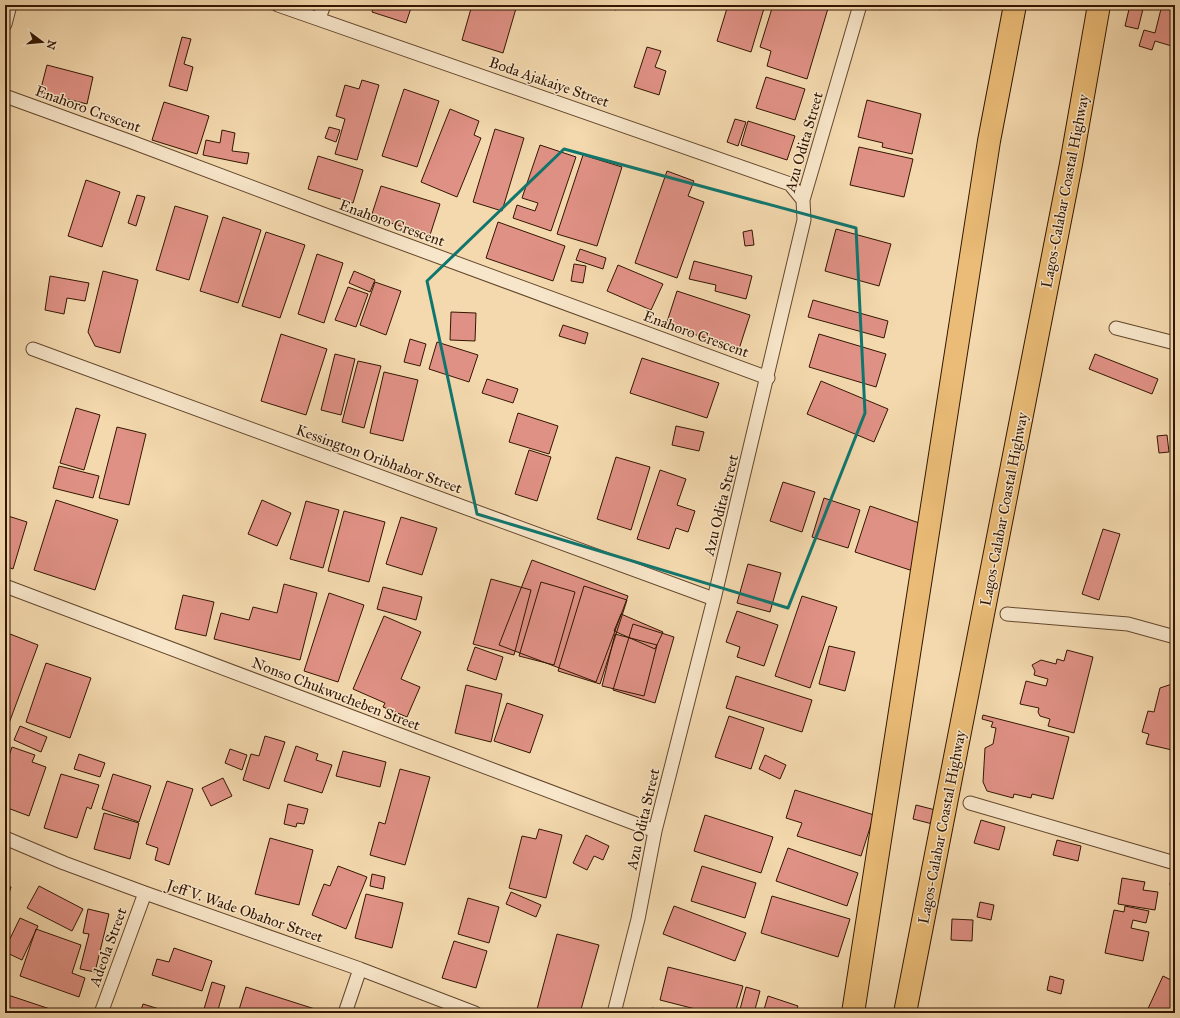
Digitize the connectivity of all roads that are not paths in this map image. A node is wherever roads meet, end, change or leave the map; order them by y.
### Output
1 (10, 5) edge
2 (278, 5) edge
3 (324, 5) edge
4 (860, 5) edge
5 (1015, 5) edge
6 (1099, 5) edge
7 (319, 18) junction
8 (5, 24) edge
9 (5, 96) edge
10 (803, 200) junction
11 (1116, 328) dead end
12 (1175, 343) edge
13 (33, 349) dead end
14 (768, 378) junction
15 (5, 586) edge
16 (714, 599) junction
17 (1007, 614) dead end
18 (1175, 637) edge
19 (970, 803) dead end
20 (655, 831) junction
21 (5, 838) edge
22 (1175, 863) edge
23 (145, 893) junction
24 (360, 969) junction
25 (101, 1013) edge
26 (345, 1013) edge
27 (475, 1013) edge
28 (614, 1013) edge
29 (853, 1013) edge
30 (905, 1013) edge

1 - 8 street
2 - 7 street, Boda Ajakaiye Street
3 - 7 street
4 - 10 street, Azu Odita Street
5 - 29 highway
6 - 30 highway, Lagos-Calabar Coastal Highway
7 - 10 street, Boda Ajakaiye Street
9 - 14 street, Enahoro Crescent
10 - 14 street, Azu Odita Street
11 - 12 street
13 - 16 street, Kessington Oribhabor Street
14 - 16 street, Azu Odita Street
15 - 20 street, Nonso Chukwucheben Street
16 - 20 street, Azu Odita Street
17 - 18 street
19 - 22 street
20 - 28 street, Azu Odita Street
21 - 23 street, Jeff V. Wade Obahor Street
23 - 24 street, Jeff V. Wade Obahor Street
23 - 25 street, Adeola Street
24 - 26 street
24 - 27 street, Jeff V. Wade Obahor Street

